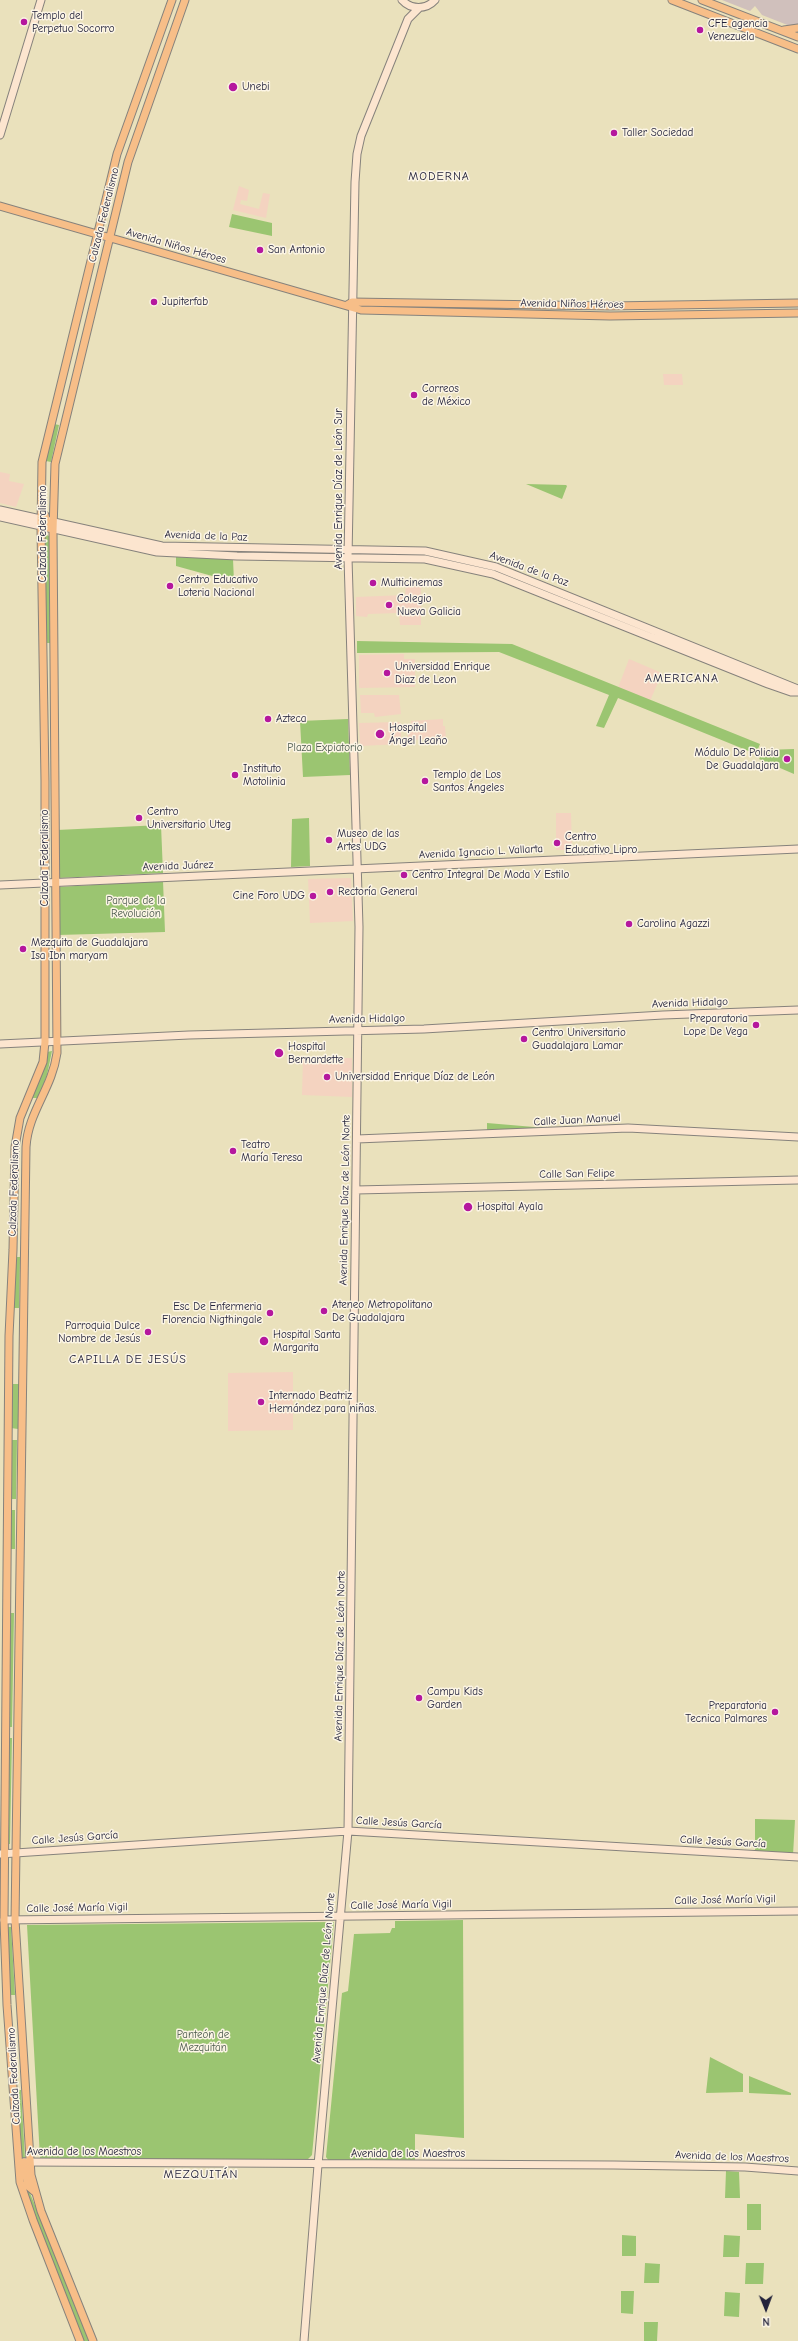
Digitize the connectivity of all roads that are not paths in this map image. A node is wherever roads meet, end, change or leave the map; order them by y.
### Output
1 (41, 0) edge
2 (172, 0) edge
3 (185, 0) edge
4 (435, 0) edge
5 (672, 0) edge
6 (702, 0) edge
7 (403, 1) edge
8 (419, 8) junction
9 (408, 19) junction
10 (163, 23) junction
11 (798, 28) edge
12 (781, 30) junction
13 (798, 36) edge
14 (798, 49) edge
15 (154, 56) dead end
16 (0, 135) edge
17 (0, 206) edge
18 (97, 234) junction
19 (109, 238) junction
20 (798, 303) edge
21 (350, 305) junction
22 (798, 313) edge
23 (0, 510) edge
24 (0, 517) edge
25 (47, 524) junction
26 (349, 550) junction
27 (348, 558) junction
28 (798, 689) edge
29 (798, 692) edge
30 (798, 849) edge
31 (358, 869) junction
32 (44, 882) junction
33 (57, 882) junction
34 (0, 885) edge
35 (359, 969) joint
36 (798, 1010) edge
37 (358, 1031) junction
38 (57, 1041) junction
39 (46, 1042) junction
40 (0, 1044) edge
41 (798, 1137) edge
42 (357, 1139) junction
43 (798, 1180) edge
44 (356, 1190) junction
45 (348, 1831) junction
46 (15, 1853) junction
47 (2, 1854) edge
48 (798, 1857) edge
49 (798, 1911) edge
50 (341, 1917) junction
51 (4, 1920) junction
52 (15, 1920) junction
53 (24, 2162) junction
54 (318, 2165) junction
55 (798, 2170) edge
56 (80, 2341) edge
57 (93, 2341) edge
58 (304, 2341) edge

1 - 16 main road
2 - 10 main road, Calzada Federalismo
3 - 19 main road, Calzada Federalismo
4 - 8 main road, Avenida Enrique Díaz de León Sur
5 - 14 main road
6 - 12 main road
7 - 8 main road
7 - 9 main road
8 - 9 main road, Avenida Enrique Díaz de León Sur
9 - 21 main road, Avenida Enrique Díaz de León Sur
10 - 15 main road
10 - 18 main road, Calzada Federalismo
11 - 12 main road
12 - 13 main road
17 - 18 main road, Avenida Niños Héroes
18 - 19 main road, Avenida Niños Héroes
18 - 25 main road, Calzada Federalismo
19 - 21 main road, Avenida Niños Héroes
19 - 25 main road, Calzada Federalismo
20 - 21 main road, Avenida Niños Héroes
21 - 22 main road, Avenida Niños Héroes
21 - 26 main road, Avenida Enrique Díaz de León Sur
23 - 25 main road, Avenida de la Paz
24 - 25 main road, Avenida de la Paz
25 - 26 main road, Avenida de la Paz
25 - 27 main road, Avenida de la Paz
25 - 32 main road, Calzada Federalismo
25 - 33 main road, Calzada Federalismo
26 - 27 main road, Avenida Enrique Díaz de León Sur
26 - 28 main road, Avenida de la Paz
27 - 29 main road, Avenida de la Paz
27 - 31 main road, Avenida Enrique Díaz de León Sur
30 - 31 main road, Avenida Ignacio L. Vallarta
31 - 33 main road, Avenida Juárez
31 - 35 main road, Avenida Enrique Díaz de León Sur
32 - 33 main road, Avenida Juárez
32 - 34 main road, Avenida Juárez
32 - 39 main road, Calzada Federalismo
33 - 38 main road, Calzada Federalismo
35 - 37 main road, Avenida Enrique Díaz de León Norte
36 - 37 main road, Avenida Hidalgo
37 - 38 main road, Avenida Hidalgo
37 - 42 main road, Avenida Enrique Díaz de León Norte
38 - 39 main road, Avenida Hidalgo
38 - 46 main road, Calzada Federalismo
39 - 40 main road, Avenida Hidalgo
39 - 47 main road, Calzada Federalismo
41 - 42 main road, Calle Juan Manuel
42 - 44 main road, Avenida Enrique Díaz de León Norte
43 - 44 main road, Calle San Felipe
44 - 45 main road, Avenida Enrique Díaz de León Norte
45 - 46 main road, Calle Jesús García
45 - 48 main road, Calle Jesús García
45 - 50 main road, Avenida Enrique Díaz de León Norte
46 - 47 main road, Calle Jesús García
46 - 52 main road, Calzada Federalismo
47 - 51 main road, Calzada Federalismo
49 - 50 main road, Calle José María Vigil
50 - 52 main road, Calle José María Vigil
50 - 54 main road, Avenida Enrique Díaz de León Norte
51 - 52 main road, Calle José María Vigil
51 - 53 main road, Calzada Federalismo
52 - 53 main road, Calzada Federalismo
53 - 54 main road, Avenida de los Maestros
53 - 56 main road, Calzada Federalismo
53 - 57 main road, Calzada Federalismo
54 - 55 main road, Avenida de los Maestros
54 - 58 main road, Avenida Enrique Díaz de León Norte

